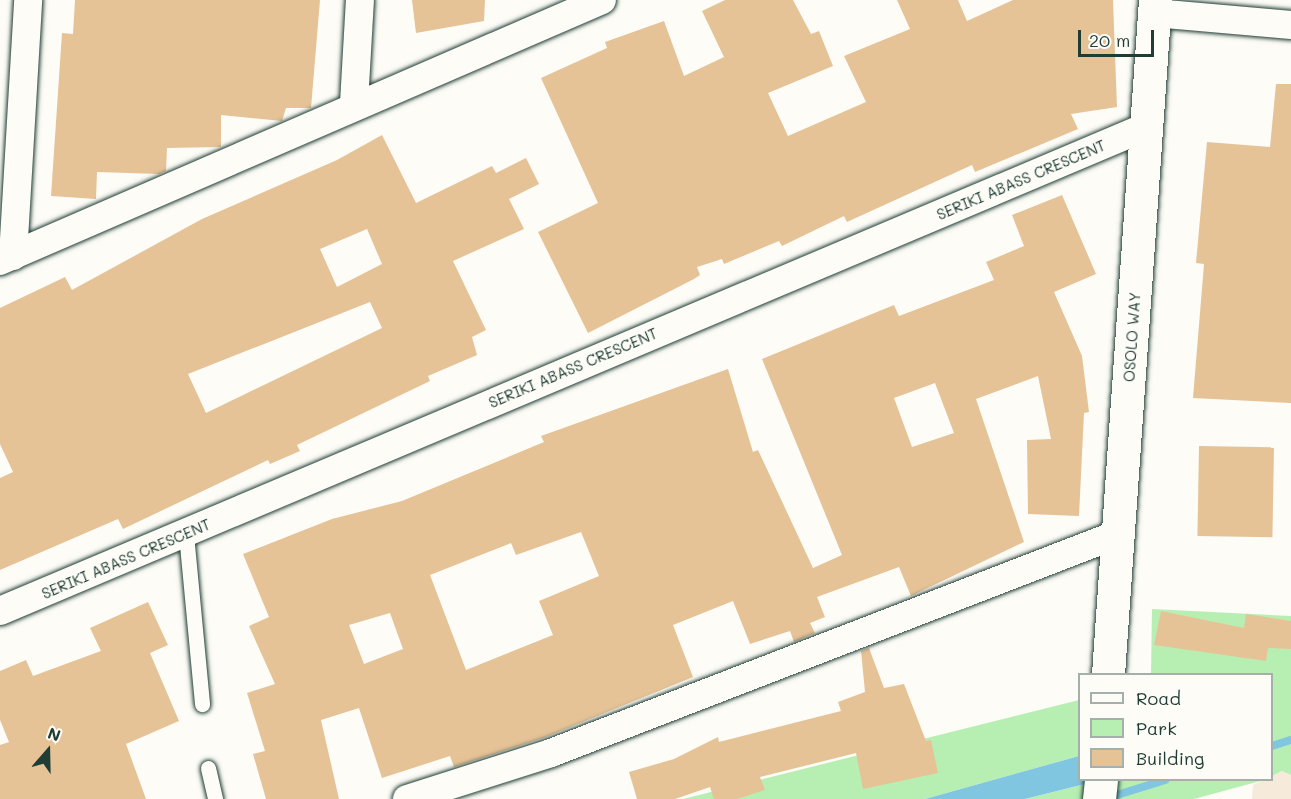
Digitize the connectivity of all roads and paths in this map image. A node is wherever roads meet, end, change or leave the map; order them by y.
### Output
1 (28, 0) edge
2 (360, 0) edge
3 (602, 0) edge
4 (1154, 7) edge
5 (1291, 25) edge
6 (354, 103) junction
7 (1146, 128) junction
8 (6, 258) edge
9 (186, 534) junction
10 (1118, 534) junction
11 (0, 610) edge
12 (1108, 673) edge
13 (202, 704) dead end
14 (208, 768) dead end
15 (1101, 781) edge
16 (215, 799) edge
17 (407, 799) edge
18 (1100, 799) edge

1 - 8 street
2 - 6 street
3 - 6 street
4 - 5 street
4 - 7 main road, OSOLO WAY
6 - 8 street
7 - 9 street, SERIKI ABASS CRESCENT
7 - 10 main road, OSOLO WAY
9 - 11 street, SERIKI ABASS CRESCENT
9 - 13 lane
10 - 12 main road, OSOLO WAY
10 - 17 street
14 - 16 lane
15 - 18 main road

